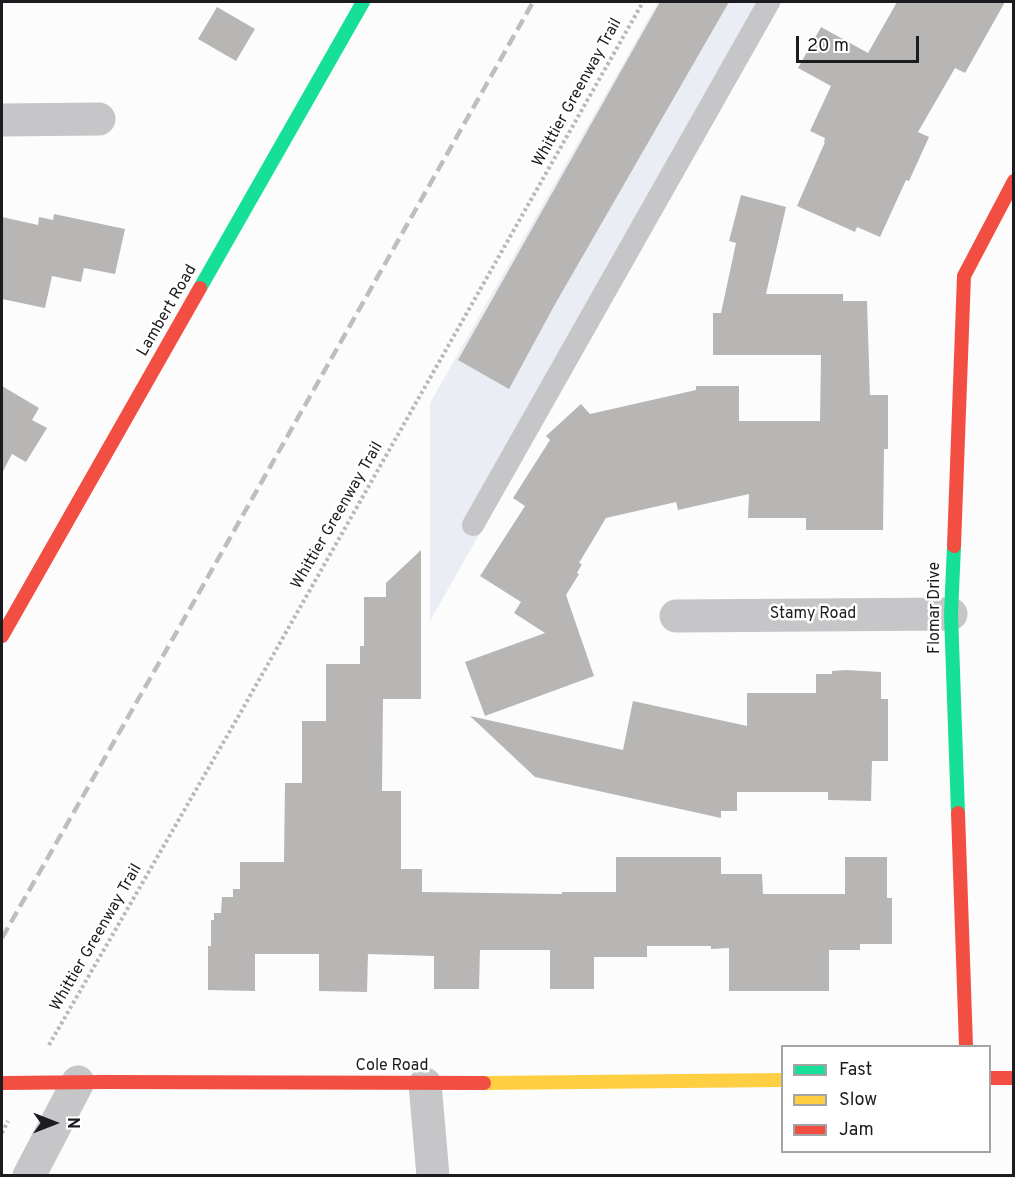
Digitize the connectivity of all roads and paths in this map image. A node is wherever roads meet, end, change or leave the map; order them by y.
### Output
1 (363, 2) edge
2 (643, 2) edge
3 (769, 2) edge
4 (99, 119) dead end
5 (2, 120) edge
6 (1014, 181) edge
7 (473, 525) dead end
8 (951, 614) junction
9 (676, 616) dead end
10 (2, 636) edge
11 (51, 1041) dead end
12 (966, 1045) edge
13 (991, 1078) edge
14 (1014, 1078) edge
15 (781, 1080) edge
16 (78, 1082) junction
17 (2, 1083) edge
18 (425, 1084) junction
19 (29, 1176) edge
20 (433, 1176) edge

1 - 10 street, Lambert Road
2 - 11 path, Whittier Greenway Trail
3 - 7 lane
4 - 5 street
6 - 8 street, Flomar Drive
8 - 9 street, Stamy Road
8 - 12 street, Flomar Drive
13 - 14 street
15 - 18 street, Cole Road
16 - 17 street, Cole Road
16 - 18 street, Cole Road
16 - 19 street
18 - 20 street

